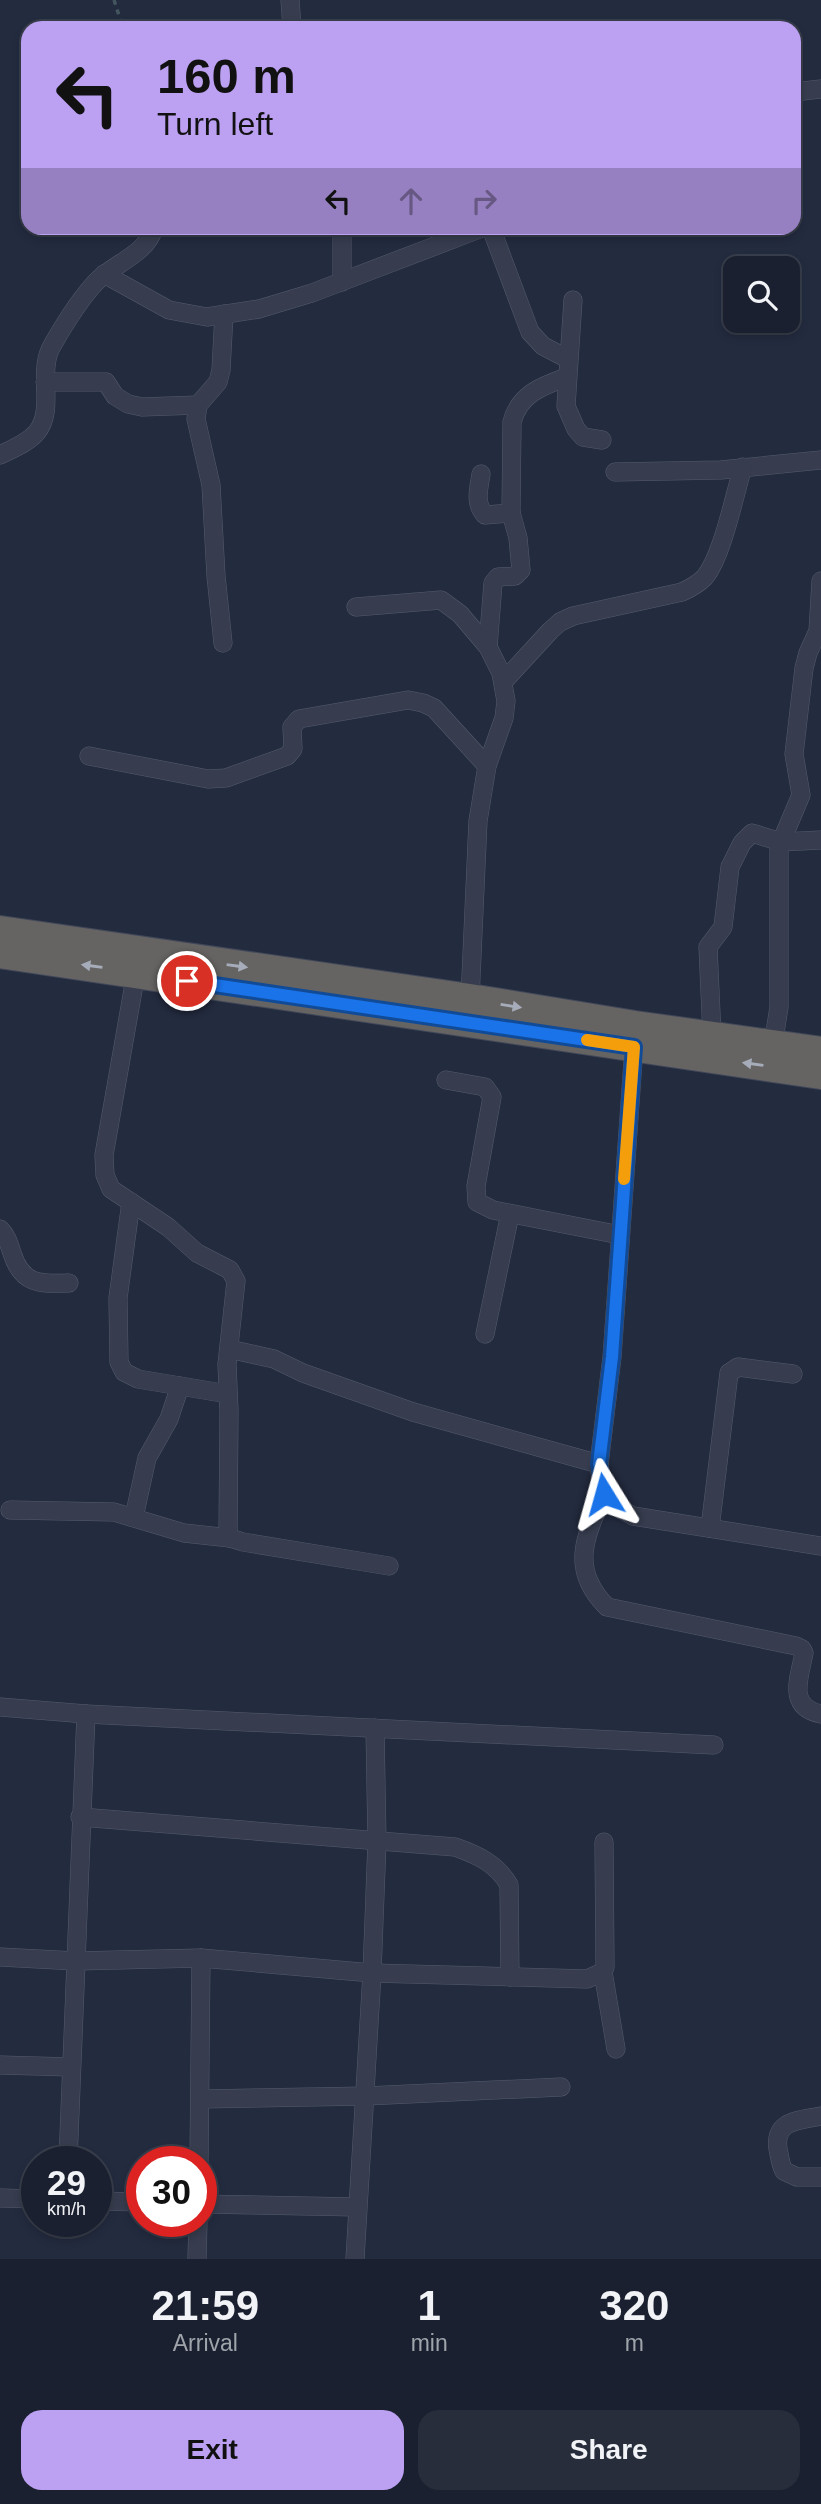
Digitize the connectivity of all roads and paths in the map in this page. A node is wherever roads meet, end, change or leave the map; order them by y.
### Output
1 (114, 0) edge
2 (290, 0) edge
3 (121, 21) edge
4 (292, 21) edge
5 (821, 89) edge
6 (801, 91) edge
7 (150, 235) edge
8 (342, 235) edge
9 (464, 235) edge
10 (494, 235) edge
11 (104, 274) junction
12 (342, 282) junction
13 (573, 300) dead end
14 (224, 314) junction
15 (568, 368) junction
16 (45, 382) junction
17 (198, 405) junction
18 (602, 440) dead end
19 (0, 455) edge
20 (821, 460) edge
21 (743, 467) junction
22 (615, 472) dead end
23 (481, 474) dead end
24 (511, 513) junction
25 (821, 581) edge
26 (356, 607) dead end
27 (223, 643) dead end
28 (488, 648) junction
29 (503, 682) junction
30 (89, 756) dead end
31 (487, 766) junction
32 (821, 841) edge
33 (781, 842) junction
34 (0, 931) edge
35 (0, 953) edge
36 (135, 973) junction
37 (470, 999) junction
38 (712, 1036) junction
39 (773, 1045) junction
40 (634, 1047) junction
41 (821, 1052) edge
42 (821, 1074) edge
43 (446, 1080) dead end
44 (131, 1202) junction
45 (510, 1213) junction
46 (0, 1229) edge
47 (620, 1235) junction
48 (69, 1283) dead end
49 (485, 1334) dead end
50 (229, 1349) junction
51 (793, 1374) dead end
52 (180, 1386) junction
53 (228, 1394) junction
54 (599, 1464) junction
55 (604, 1494) junction
56 (10, 1510) dead end
57 (134, 1517) junction
58 (710, 1528) junction
59 (230, 1538) junction
60 (821, 1546) edge
61 (389, 1566) dead end
62 (0, 1707) edge
63 (86, 1714) junction
64 (821, 1714) edge
65 (375, 1728) junction
66 (714, 1745) dead end
67 (80, 1817) junction
68 (377, 1842) junction
69 (604, 1842) dead end
70 (0, 1957) edge
71 (201, 1958) junction
72 (76, 1961) junction
73 (603, 1972) junction
74 (372, 1973) junction
75 (510, 1977) junction
76 (616, 2049) dead end
77 (0, 2065) edge
78 (71, 2067) junction
79 (561, 2087) dead end
80 (366, 2096) junction
81 (201, 2099) junction
82 (821, 2116) edge
83 (68, 2146) edge
84 (199, 2146) edge
85 (821, 2177) edge
86 (0, 2198) edge
87 (21, 2199) edge
88 (217, 2204) edge
89 (357, 2207) junction
90 (198, 2237) edge
91 (197, 2259) edge
92 (355, 2259) edge

1 - 3 path
2 - 4 street
5 - 6 street
7 - 11 street
8 - 12 street
9 - 12 street
10 - 15 street
11 - 14 street
11 - 16 street
12 - 14 street
13 - 15 street
14 - 17 street
15 - 18 street
15 - 24 street
16 - 17 street
16 - 19 street
17 - 27 street
20 - 21 street
21 - 22 street
21 - 29 street
23 - 24 street
24 - 28 street
25 - 33 street
26 - 28 street
28 - 29 street
29 - 31 street
30 - 31 street
31 - 37 street
32 - 33 street
33 - 38 street
33 - 39 street
34 -> 37 highway
36 -> 35 highway
36 - 40 highway
36 - 44 street
37 -> 38 highway
38 - 39 highway
39 - 41 highway
42 -> 40 highway
40 - 47 street
43 - 45 street
44 - 50 street
44 - 52 street
45 - 47 street
45 - 49 street
46 - 48 street
47 - 54 street
50 - 53 street
50 - 54 street
51 - 58 street
52 - 53 street
52 - 57 street
53 - 59 street
54 - 55 street
55 - 58 street
55 - 64 street
56 - 57 street
57 - 59 street
58 - 60 street
59 - 61 street
62 - 63 street
63 - 65 street
63 - 67 street
65 - 66 street
65 - 68 street
67 - 68 street
67 - 72 street
68 - 74 street
68 - 75 street
69 - 73 street
70 - 72 street
71 - 72 street
71 - 74 street
71 - 81 street
72 - 78 street
73 - 75 street
73 - 76 street
74 - 75 street
74 - 80 street
77 - 78 street
78 - 83 street
79 - 80 street
80 - 81 street
80 - 89 street
81 - 84 street
82 - 85 street
86 - 87 street
88 - 89 street
89 - 92 street
90 - 91 street

